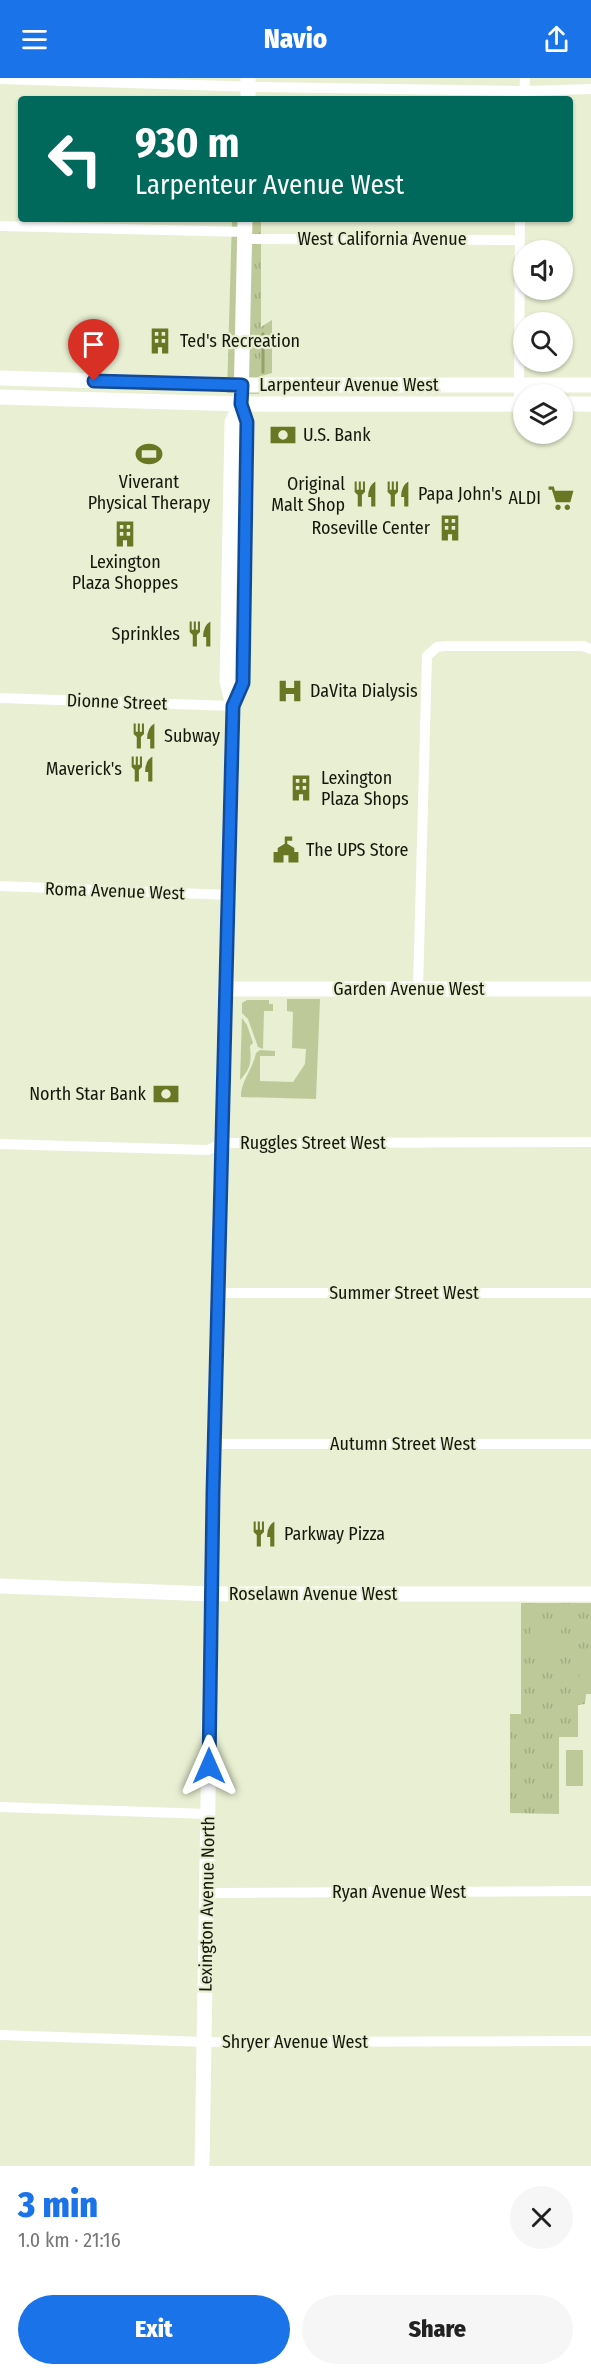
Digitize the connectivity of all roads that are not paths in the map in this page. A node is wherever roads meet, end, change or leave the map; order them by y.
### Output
1 (525, 78) edge
2 (0, 79) edge
3 (248, 88) edge
4 (591, 89) edge
5 (524, 95) edge
6 (520, 222) edge
7 (0, 226) edge
8 (245, 230) edge
9 (520, 240) joint
10 (519, 300) edge
11 (0, 378) edge
12 (518, 384) edge
13 (242, 385) junction
14 (513, 385) edge
15 (573, 385) edge
16 (591, 385) edge
17 (0, 397) edge
18 (241, 404) junction
19 (513, 404) edge
20 (573, 404) edge
21 (591, 404) edge
22 (591, 649) edge
23 (0, 698) edge
24 (233, 706) junction
25 (0, 886) edge
26 (230, 895) junction
27 (227, 989) junction
28 (418, 989) junction
29 (591, 989) edge
30 (591, 1142) edge
31 (223, 1143) junction
32 (0, 1144) edge
33 (218, 1293) junction
34 (591, 1293) edge
35 (214, 1444) junction
36 (591, 1444) edge
37 (0, 1586) edge
38 (212, 1594) junction
39 (591, 1594) edge
40 (0, 1807) edge
41 (209, 1814) junction
42 (591, 1891) edge
43 (207, 1893) junction
44 (0, 2035) edge
45 (591, 2041) edge
46 (206, 2042) junction
47 (202, 2166) edge

1 - 5 street
2 - 3 street
3 - 5 street
4 - 5 street
6 - 9 street
7 - 8 street, West California Avenue
8 - 9 street, West California Avenue
8 - 13 main road, Lexington Avenue North
10 - 12 street
11 - 13 main road, Larpenteur Avenue West
13 - 14 main road, Larpenteur Avenue West
13 - 18 main road, Lexington Avenue North
15 - 16 main road, Larpenteur Avenue West
17 - 18 main road, Larpenteur Avenue West
18 - 19 main road, Larpenteur Avenue West
18 - 24 main road, Lexington Avenue North
20 - 21 main road
22 - 28 street
23 - 24 street, Dionne Street
24 - 26 main road, Lexington Avenue North
25 - 26 street, Roma Avenue West
26 - 27 main road, Lexington Avenue North
27 - 28 main road, Garden Avenue West
27 - 31 main road, Lexington Avenue North
28 - 29 main road, Garden Avenue West
30 - 31 street, Ruggles Street West
31 - 32 street, Ruggles Street West
31 - 33 main road, Lexington Avenue North
33 - 34 street, Summer Street West
33 - 35 main road, Lexington Avenue North
35 - 36 street, Autumn Street West
35 - 38 main road, Lexington Avenue North
37 - 38 main road, Roselawn Avenue West
38 - 39 main road, Roselawn Avenue West
38 - 41 main road, Lexington Avenue North
40 - 41 street
41 - 43 main road, Lexington Avenue North
42 - 43 street, Ryan Avenue West
43 - 46 main road, Lexington Avenue North
44 - 46 street, Shryer Avenue West
45 - 46 street, Shryer Avenue West
46 - 47 main road, Lexington Avenue North

